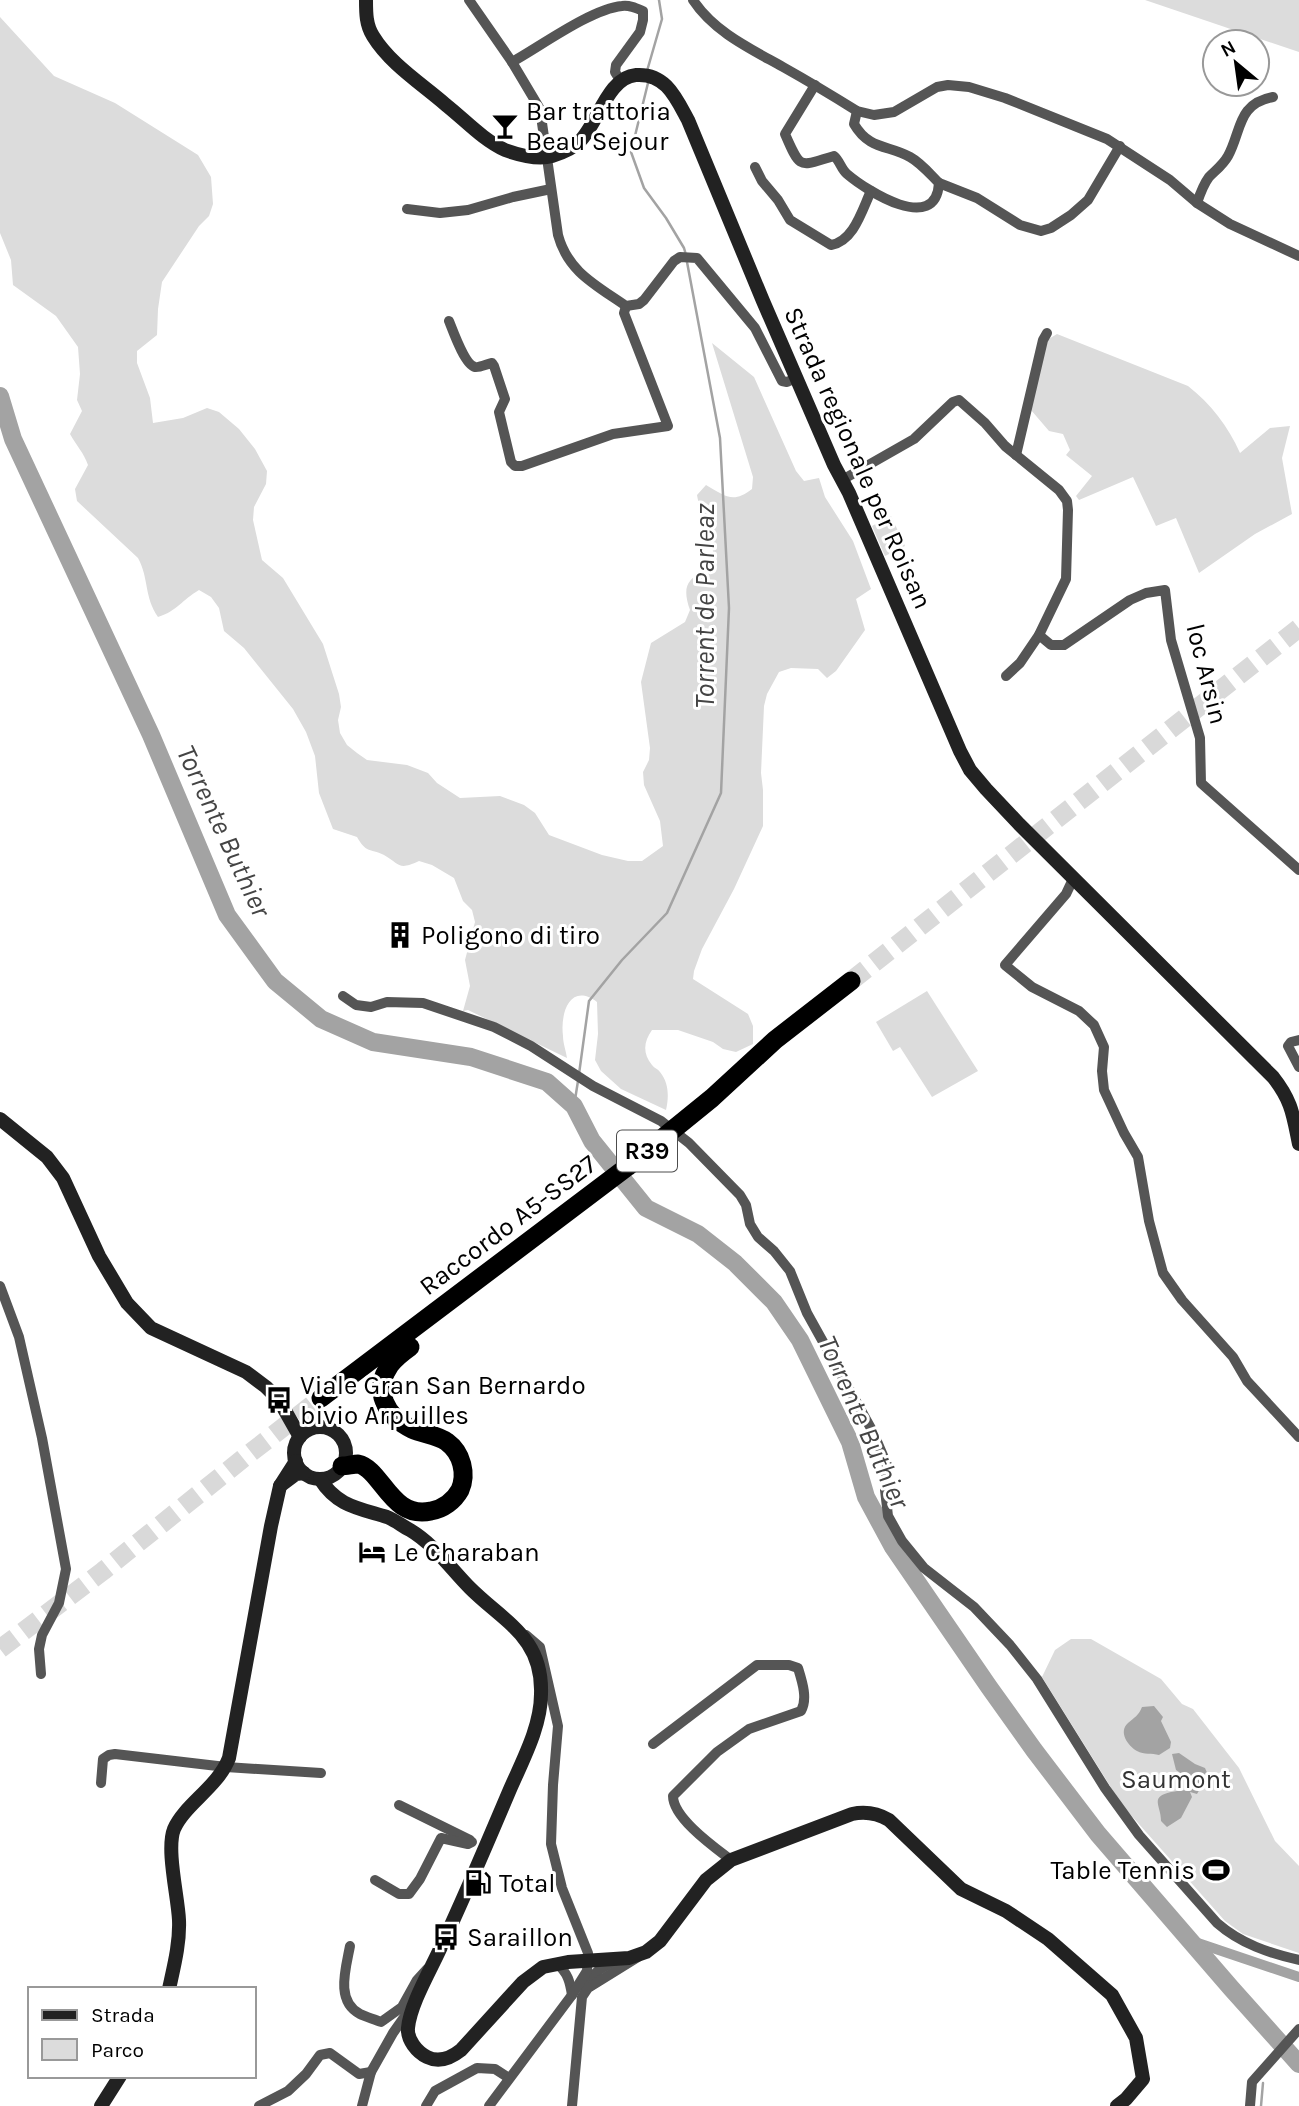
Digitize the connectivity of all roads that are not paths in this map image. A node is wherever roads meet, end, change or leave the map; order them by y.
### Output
1 (366, 0) edge
2 (469, 0) edge
3 (693, 0) edge
4 (643, 5) edge
5 (512, 62) junction
6 (620, 80) junction
7 (815, 85) junction
8 (1273, 97) dead end
9 (858, 111) junction
10 (1123, 149) junction
11 (546, 157) junction
12 (755, 167) dead end
13 (939, 183) junction
14 (551, 189) junction
15 (871, 191) junction
16 (1197, 203) junction
17 (407, 209) dead end
18 (1299, 256) edge
19 (626, 306) junction
20 (449, 321) dead end
21 (1047, 333) dead end
22 (796, 378) junction
23 (1016, 455) junction
24 (842, 480) junction
25 (1040, 635) junction
26 (1006, 676) dead end
27 (1299, 870) edge
28 (1074, 877) junction
29 (851, 981) tunnel mouth
30 (343, 996) dead end
31 (1299, 1040) edge
32 (1299, 1067) edge
33 (0, 1119) edge
34 (1299, 1144) edge
35 (0, 1286) edge
36 (438, 1310) junction
37 (321, 1398) tunnel mouth
38 (281, 1403) junction
39 (317, 1427) junction
40 (300, 1437) junction
41 (1299, 1437) edge
42 (300, 1467) junction
43 (338, 1470) junction
44 (320, 1479) junction
45 (350, 1506) junction
46 (520, 1632) junction
47 (41, 1674) dead end
48 (653, 1745) dead end
49 (226, 1767) junction
50 (321, 1773) dead end
51 (101, 1783) dead end
52 (399, 1805) dead end
53 (479, 1844) junction
54 (731, 1860) junction
55 (375, 1880) dead end
56 (350, 1946) dead end
57 (646, 1952) junction
58 (436, 1959) junction
59 (1299, 1959) edge
60 (616, 1960) junction
61 (589, 1962) junction
62 (557, 1964) junction
63 (169, 1987) edge
64 (572, 1995) junction
65 (416, 2001) junction
66 (1299, 2029) edge
67 (371, 2072) junction
68 (119, 2078) edge
69 (509, 2078) junction
70 (101, 2106) edge
71 (259, 2106) edge
72 (362, 2106) edge
73 (426, 2106) edge
74 (489, 2106) edge
75 (572, 2106) edge
76 (1117, 2106) edge
77 (1250, 2106) edge

1 - 11 main road
2 - 5 street
3 - 7 street
4 - 5 street
4 - 6 street
5 - 11 street
6 - 11 main road
6 - 22 main road, Strada regionale per Roisan
7 - 9 street
7 - 15 street
8 - 16 street
9 - 10 street
9 - 13 street
10 - 13 street
10 - 16 street
11 - 14 street
12 - 15 street
13 - 15 street
14 - 17 street
14 - 19 street
16 - 18 street
19 - 20 street
19 - 22 street
21 - 23 street
22 - 24 main road, Strada regionale per Roisan
23 - 24 street
23 - 25 street
24 - 28 main road, Strada regionale per Roisan
25 - 26 street
25 - 27 street, loc Arsin
28 - 34 main road, Strada regionale per Roisan
28 - 41 street
29 - 36 highway, Raccordo A5-SS27 / R39
30 - 59 street
31 - 32 street
33 - 38 main road
35 - 47 street
36 - 37 highway, Raccordo A5-SS27 / R39
36 - 43 highway
38 - 39 main road
38 - 40 main road
39 - 40 main road
39 - 43 main road
40 - 42 main road
42 - 44 main road
42 - 49 main road
43 - 44 main road
43 - 45 main road
44 - 45 main road
45 - 46 main road
46 - 53 main road
46 - 61 street
48 - 54 street
49 - 50 street
49 - 51 street
49 - 63 main road
52 - 53 street
53 - 55 street
53 - 58 main road
54 - 57 main road
54 - 76 main road
56 - 58 street
57 - 60 main road
57 - 75 street
58 - 65 main road
60 - 61 main road
60 - 64 street
61 - 62 main road
61 - 64 street
62 - 64 street
62 - 65 main road
64 - 69 street
65 - 67 street
66 - 77 street
67 - 71 street
67 - 72 street
68 - 70 main road
69 - 73 street
69 - 74 street

